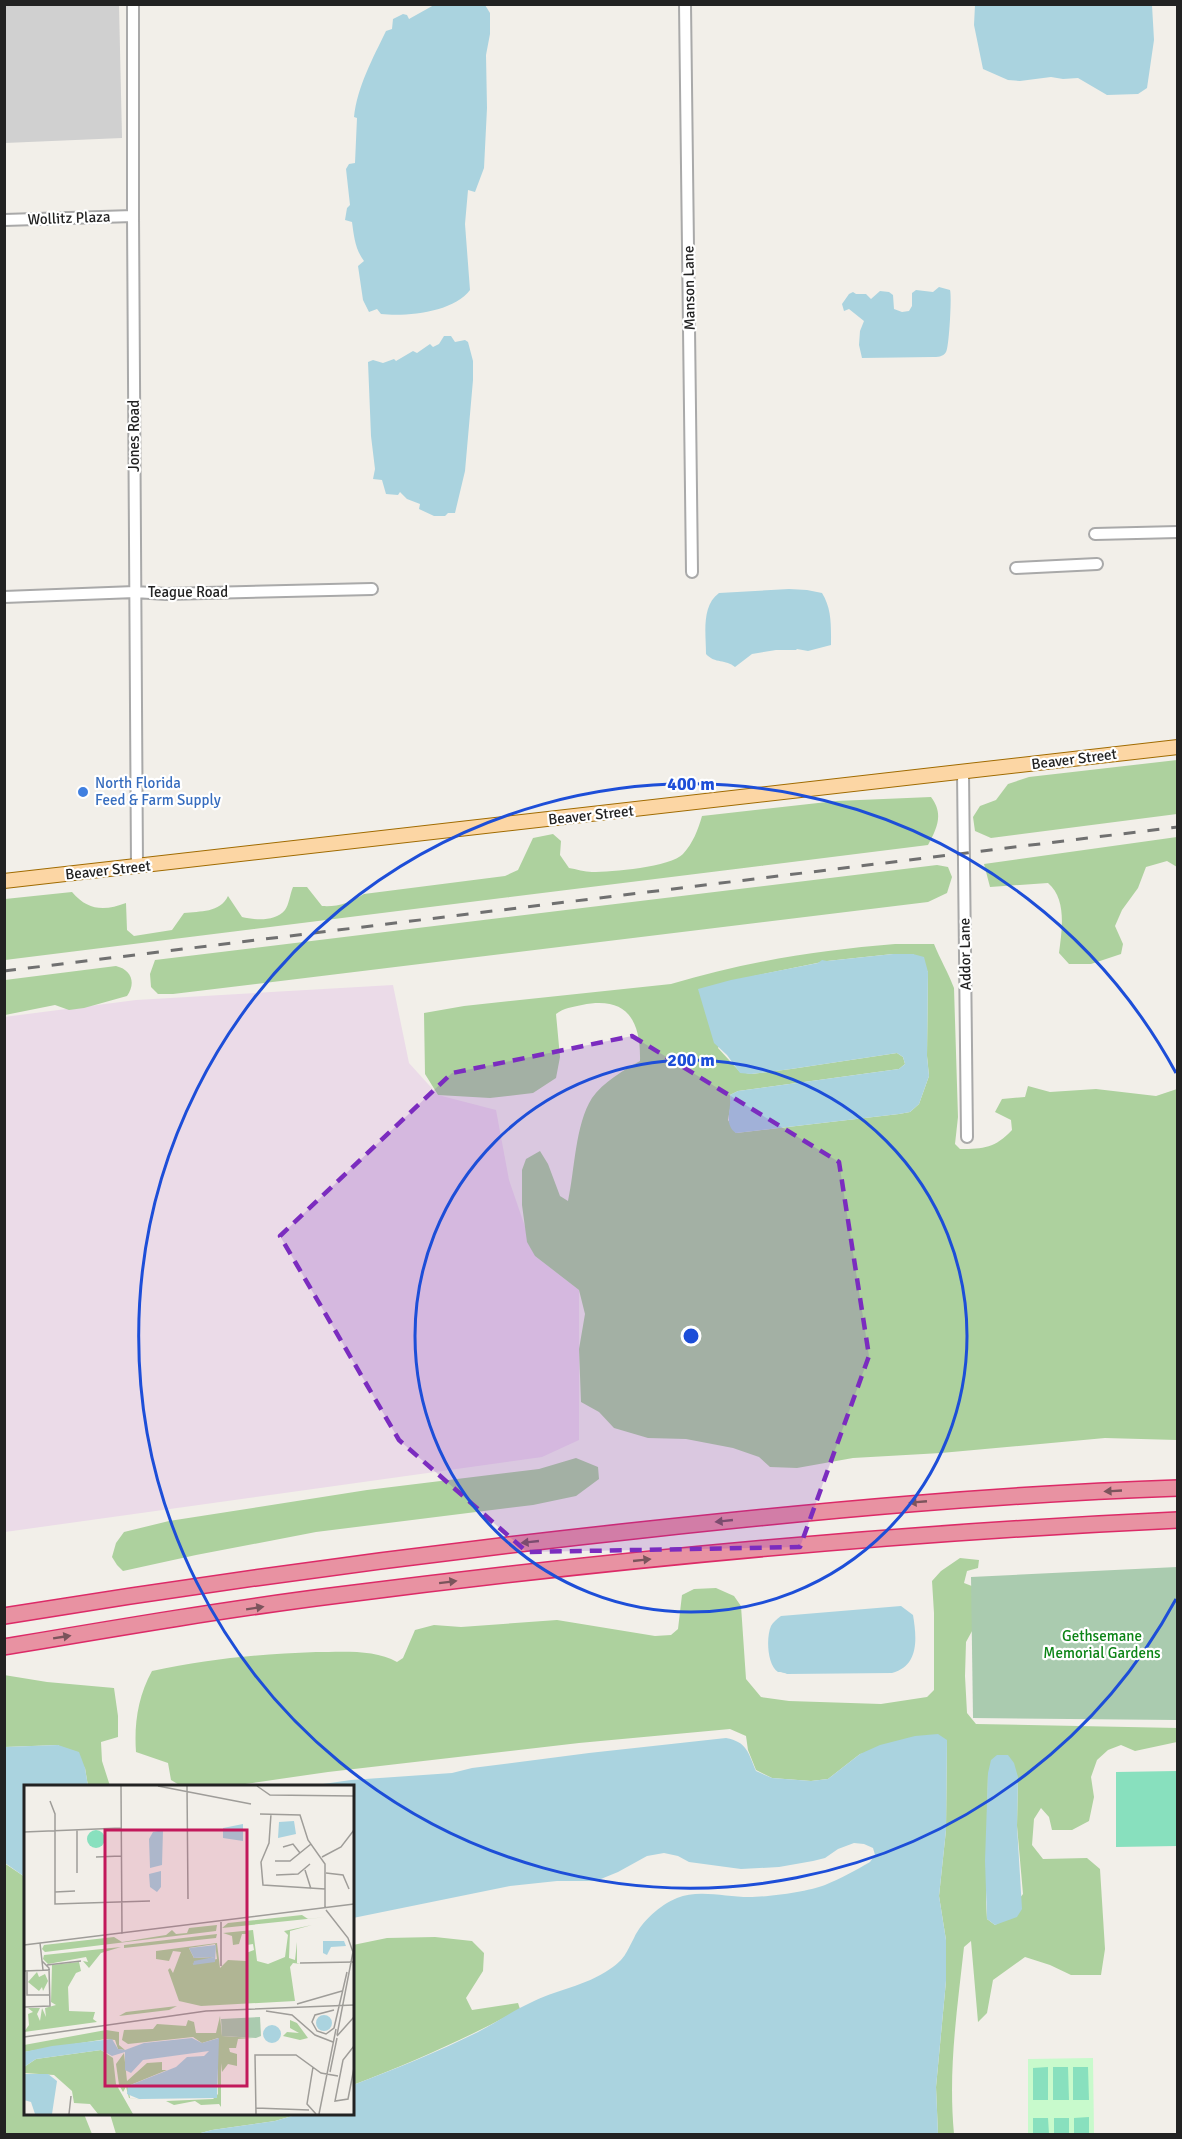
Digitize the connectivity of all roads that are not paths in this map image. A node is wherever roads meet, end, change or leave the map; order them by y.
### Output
1 (133, 4) edge
2 (685, 4) edge
3 (133, 216) junction
4 (4, 220) edge
5 (1178, 532) edge
6 (1095, 534) dead end
7 (1096, 564) dead end
8 (1016, 568) dead end
9 (693, 572) dead end
10 (372, 589) dead end
11 (135, 592) junction
12 (4, 597) edge
13 (1178, 747) edge
14 (963, 772) junction
15 (137, 867) junction
16 (4, 881) edge
17 (967, 1137) dead end
18 (1178, 1488) edge
19 (1178, 1520) edge
20 (4, 1616) edge
21 (4, 1647) edge

1 - 3 street, Jones Road
2 - 9 street, Manson Lane
3 - 4 street, Wollitz Plaza
3 - 11 street, Jones Road
5 - 6 street
7 - 8 street
10 - 11 street, Teague Road
11 - 12 street, Teague Road
11 - 15 street, Jones Road
13 - 14 main road, Beaver Street
14 - 15 main road, Beaver Street
14 - 17 street, Addor Lane
15 - 16 main road, Beaver Street
18 -> 20 highway
21 -> 19 highway

